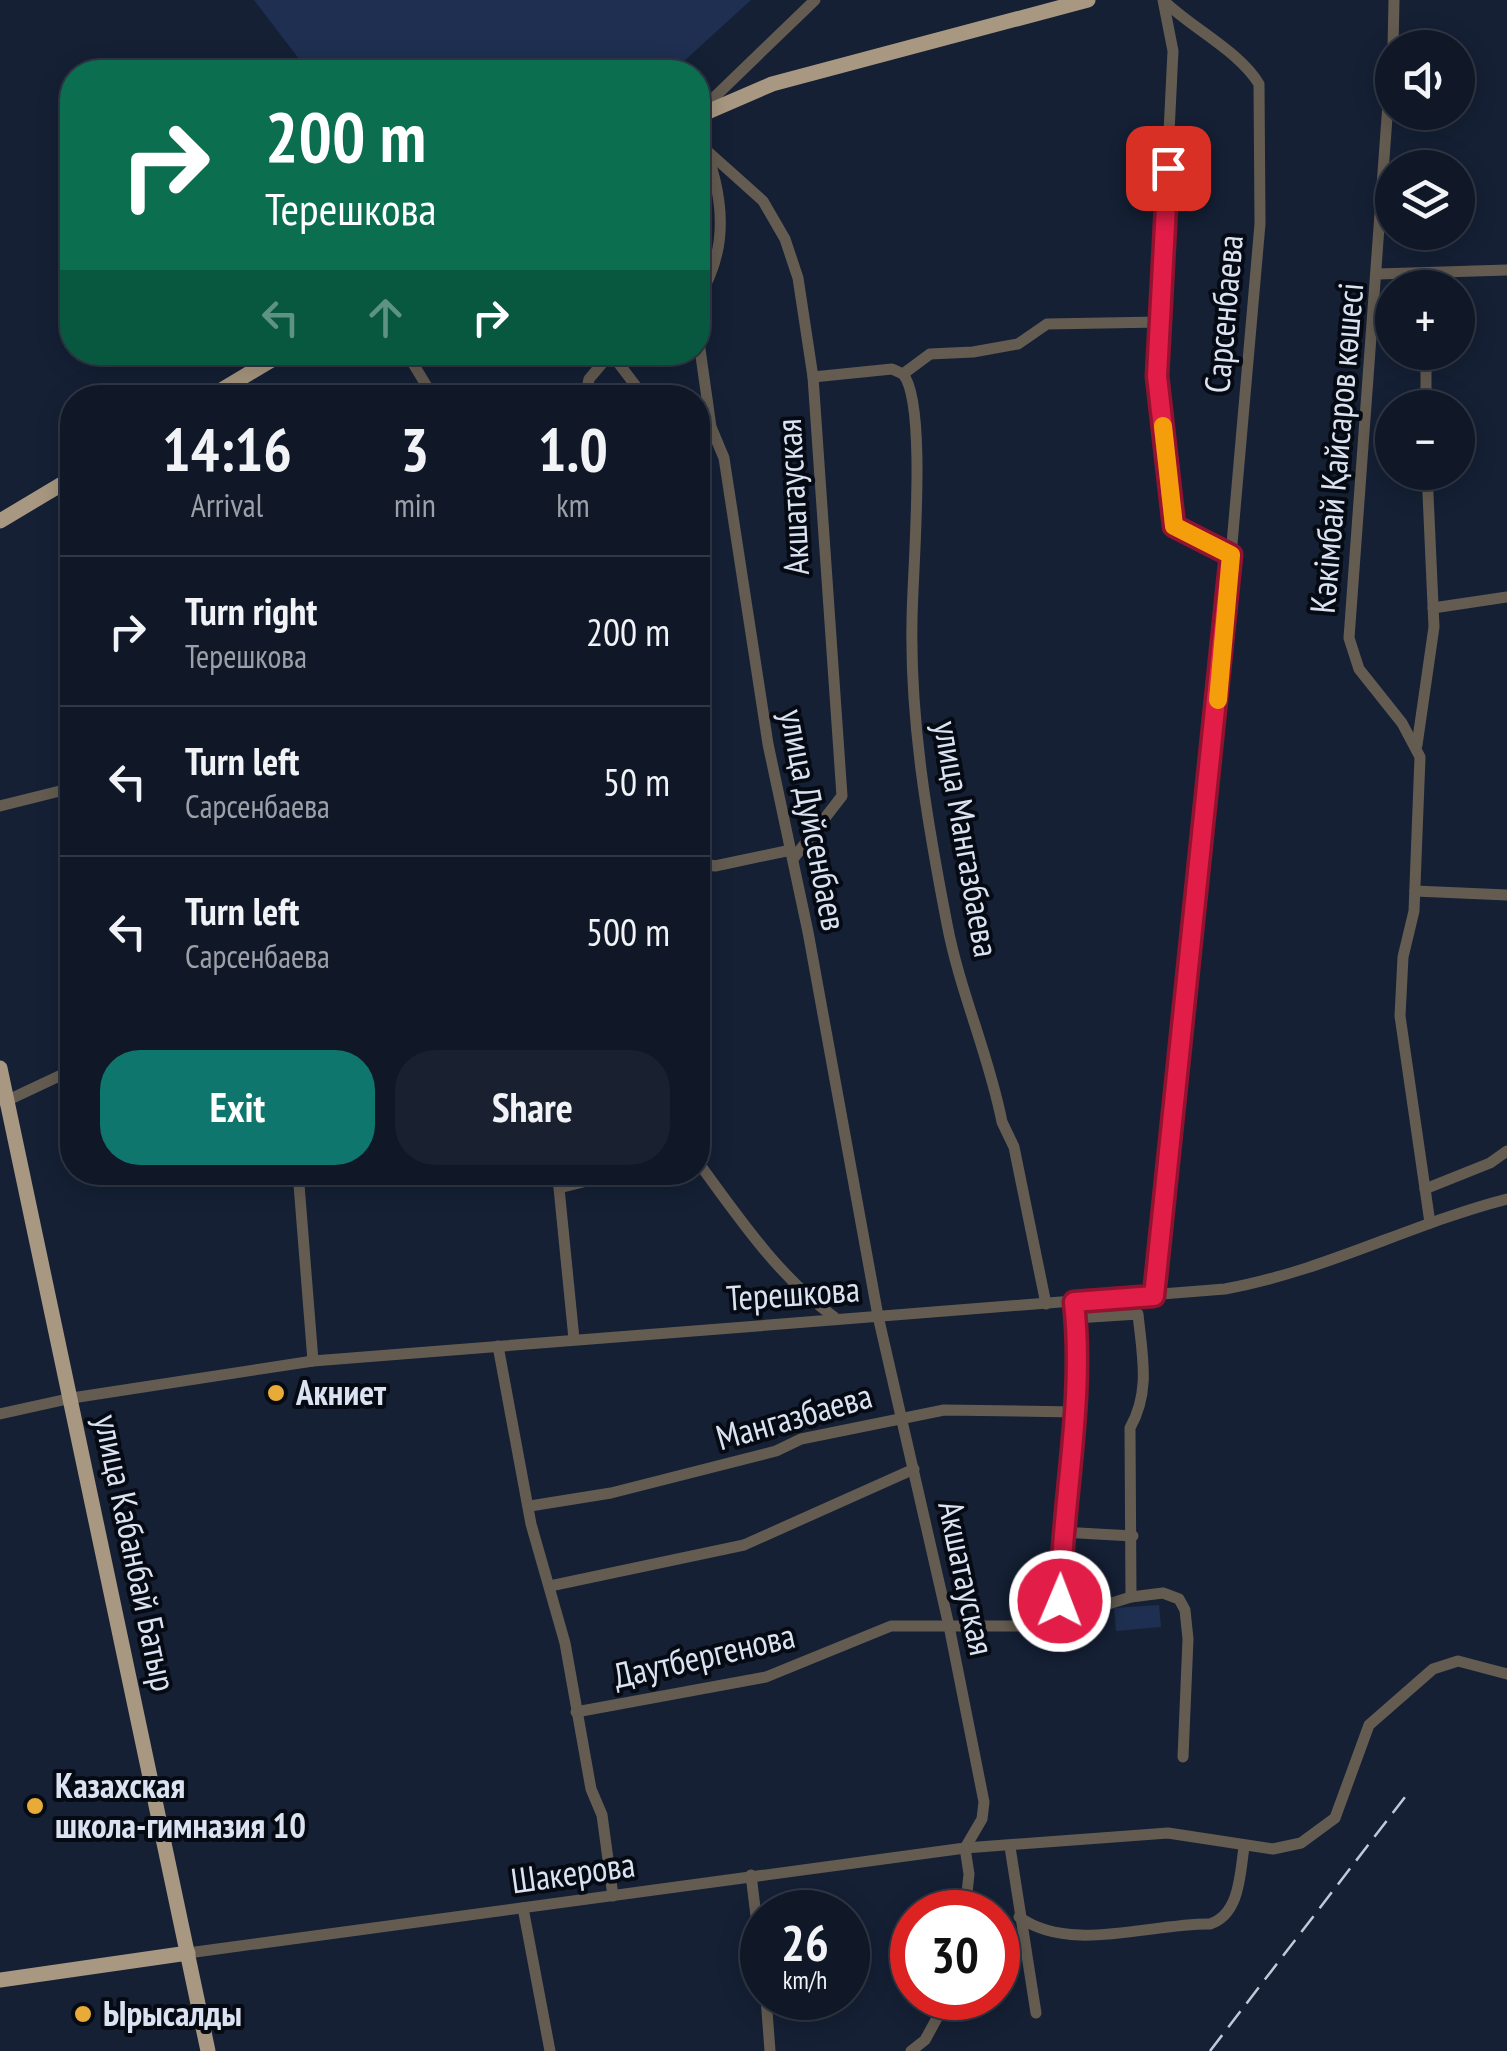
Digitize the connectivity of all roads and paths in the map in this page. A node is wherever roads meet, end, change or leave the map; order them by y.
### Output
1 (815, 0) edge
2 (1088, 0) edge
3 (1394, 0) edge
4 (1164, 1) edge
5 (1393, 30) edge
6 (710, 102) edge
7 (710, 109) edge
8 (1387, 130) edge
9 (710, 152) edge
10 (710, 162) edge
11 (1378, 270) edge
12 (1507, 270) edge
13 (1475, 274) edge
14 (710, 276) edge
15 (1375, 312) edge
16 (1160, 322) junction
17 (263, 365) edge
18 (620, 365) edge
19 (903, 374) junction
20 (813, 377) junction
21 (230, 385) edge
22 (635, 385) edge
23 (710, 436) edge
24 (60, 485) edge
25 (1427, 490) edge
26 (0, 521) edge
27 (1231, 555) junction
28 (1507, 597) edge
29 (1434, 608) junction
30 (1417, 745) junction
31 (60, 791) edge
32 (0, 806) edge
33 (792, 854) junction
34 (710, 865) edge
35 (1415, 892) junction
36 (1507, 895) edge
37 (0, 1068) edge
38 (60, 1076) edge
39 (4, 1102) edge
40 (1507, 1151) edge
41 (710, 1178) edge
42 (299, 1185) edge
43 (572, 1185) edge
44 (1425, 1190) junction
45 (1507, 1199) edge
46 (1430, 1223) junction
47 (1154, 1296) junction
48 (1074, 1302) junction
49 (1046, 1304) junction
50 (878, 1316) junction
51 (834, 1317) junction
52 (1076, 1318) junction
53 (574, 1339) junction
54 (498, 1346) junction
55 (313, 1361) junction
56 (72, 1398) junction
57 (1076, 1412) junction
58 (0, 1414) edge
59 (902, 1416) junction
60 (914, 1470) junction
61 (530, 1506) junction
62 (1061, 1532) junction
63 (1133, 1536) junction
64 (550, 1586) junction
65 (1131, 1597) junction
66 (1055, 1619) junction
67 (949, 1626) junction
68 (1507, 1674) edge
69 (576, 1712) junction
70 (1183, 1757) dead end
71 (1244, 1847) junction
72 (965, 1848) junction
73 (1010, 1848) junction
74 (751, 1875) junction
75 (753, 1890) edge
76 (968, 1890) edge
77 (1015, 1890) edge
78 (613, 1896) junction
79 (523, 1908) junction
80 (1020, 1918) edge
81 (1020, 1923) edge
82 (188, 1953) junction
83 (0, 1980) edge
84 (1036, 2013) dead end
85 (768, 2020) edge
86 (936, 2020) edge
87 (208, 2051) edge
88 (550, 2051) edge
89 (770, 2051) edge
90 (911, 2051) edge

1 - 6 street
2 - 7 main road
3 - 5 street, Кәкімбай Қайсаров көшесі
4 - 16 street, Сарсенбаева
4 - 27 street, Сарсенбаева
8 - 11 street, Кәкімбай Қайсаров көшесі
9 - 20 street, Акшатауская
10 - 14 street
12 - 13 street
15 - 30 street, Кәкімбай Қайсаров көшесі
16 - 19 street
16 - 27 street, Сарсенбаева
17 - 21 main road
18 - 22 street
19 - 20 street
19 - 49 street, улица Мангазбаева
20 - 33 street, Акшатауская
23 - 33 street, улица Дуйсенбаев
24 - 26 main road
25 - 29 street
27 - 47 street, Сарсенбаева
28 - 29 street
29 - 30 street
30 - 35 street
31 - 32 street
33 - 34 street
33 - 50 street, улица Дуйсенбаев
35 - 36 street
35 - 44 street
37 - 39 main road, улица Кабанбай Батыр
38 - 39 street
39 - 56 main road, улица Кабанбай Батыр
40 - 44 street
41 - 51 street
42 - 55 street
43 - 53 street
44 - 46 street
45 - 46 street, Терешкова
46 - 47 street, Терешкова
47 - 48 street, Терешкова
48 - 49 street, Терешкова
48 - 52 street
49 - 50 street, Терешкова
50 - 51 street, Терешкова
50 - 59 street, Акшатауская
51 - 53 street, Терешкова
52 - 57 street
52 - 63 street
53 - 54 street, Терешкова
54 - 55 street, Терешкова
54 - 61 street
55 - 56 street, Терешкова
56 - 58 street, Терешкова
56 - 82 main road, улица Кабанбай Батыр
57 - 59 street, Мангазбаева
57 - 62 street
59 - 60 street, Акшатауская
59 - 61 street, Мангазбаева
60 - 64 street
60 - 67 street, Акшатауская
61 - 64 street
62 - 63 street
62 - 66 street
63 - 65 street
64 - 69 street
65 - 66 street, Даутбергенова
65 - 70 street, Даутбергенова
66 - 67 street, Даутбергенова
67 - 69 street, Даутбергенова
67 - 72 street, Акшатауская
68 - 71 street, Шакерова
69 - 78 street
71 - 73 street, Шакерова
71 - 80 street
72 - 73 street, Шакерова
72 - 74 street, Шакерова
72 - 76 street
73 - 77 street
74 - 75 street
74 - 78 street, Шакерова
78 - 79 street, Шакерова
79 - 82 street, Шакерова
79 - 88 street
81 - 84 street
82 - 83 main road
82 - 87 main road, улица Кабанбай Батыр
85 - 89 street
86 - 90 street

